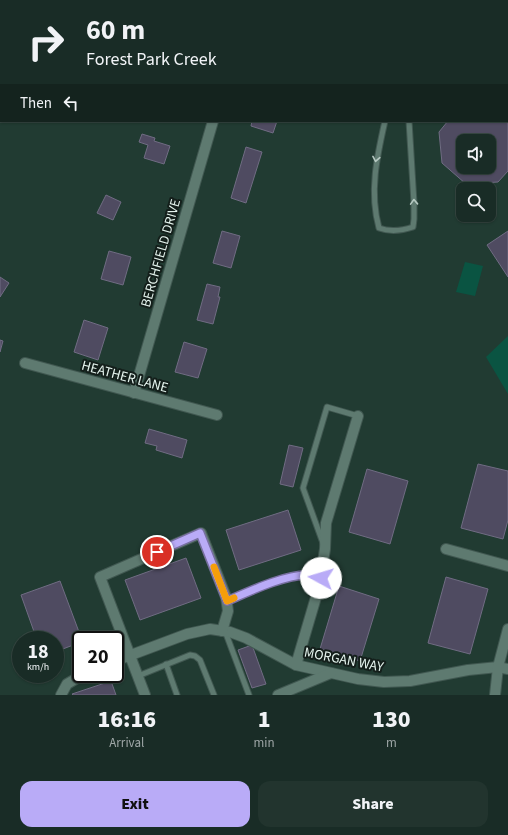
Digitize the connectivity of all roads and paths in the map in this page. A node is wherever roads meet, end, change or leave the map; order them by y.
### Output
1 (213, 122) edge
2 (385, 122) edge
3 (409, 122) edge
4 (25, 363) dead end
5 (134, 393) junction
6 (217, 415) dead end
7 (358, 416) joint
8 (325, 549) junction
9 (446, 549) dead end
10 (508, 566) edge
11 (321, 578) junction
12 (227, 601) junction
13 (508, 628) edge
14 (223, 631) junction
15 (130, 655) junction
16 (124, 657) edge
17 (166, 664) junction
18 (296, 665) junction
19 (503, 668) edge
20 (331, 673) junction
21 (138, 676) junction
22 (72, 681) edge
23 (61, 695) edge
24 (145, 695) edge
25 (178, 695) edge
26 (214, 695) edge
27 (249, 695) edge
28 (278, 695) edge
29 (495, 695) edge

1 - 5 street, BERCHFIELD DRIVE
2 -> 3 lane
4 - 5 street, HEATHER LANE
5 - 6 street, HEATHER LANE
7 - 8 street
7 - 8 lane
8 - 11 street
9 - 10 street
11 - 12 lane
11 - 18 street
12 - 14 street
12 - 15 street
13 - 19 street
14 - 15 street, MORGAN WAY
14 - 18 street, MORGAN WAY
14 - 27 lane
15 - 16 street, MORGAN WAY
15 - 21 street
17 - 21 lane
17 - 25 lane
17 - 26 lane
18 - 20 street, MORGAN WAY
19 - 20 street, MORGAN WAY
19 - 29 street
20 - 28 street
21 - 24 street
22 - 23 street

